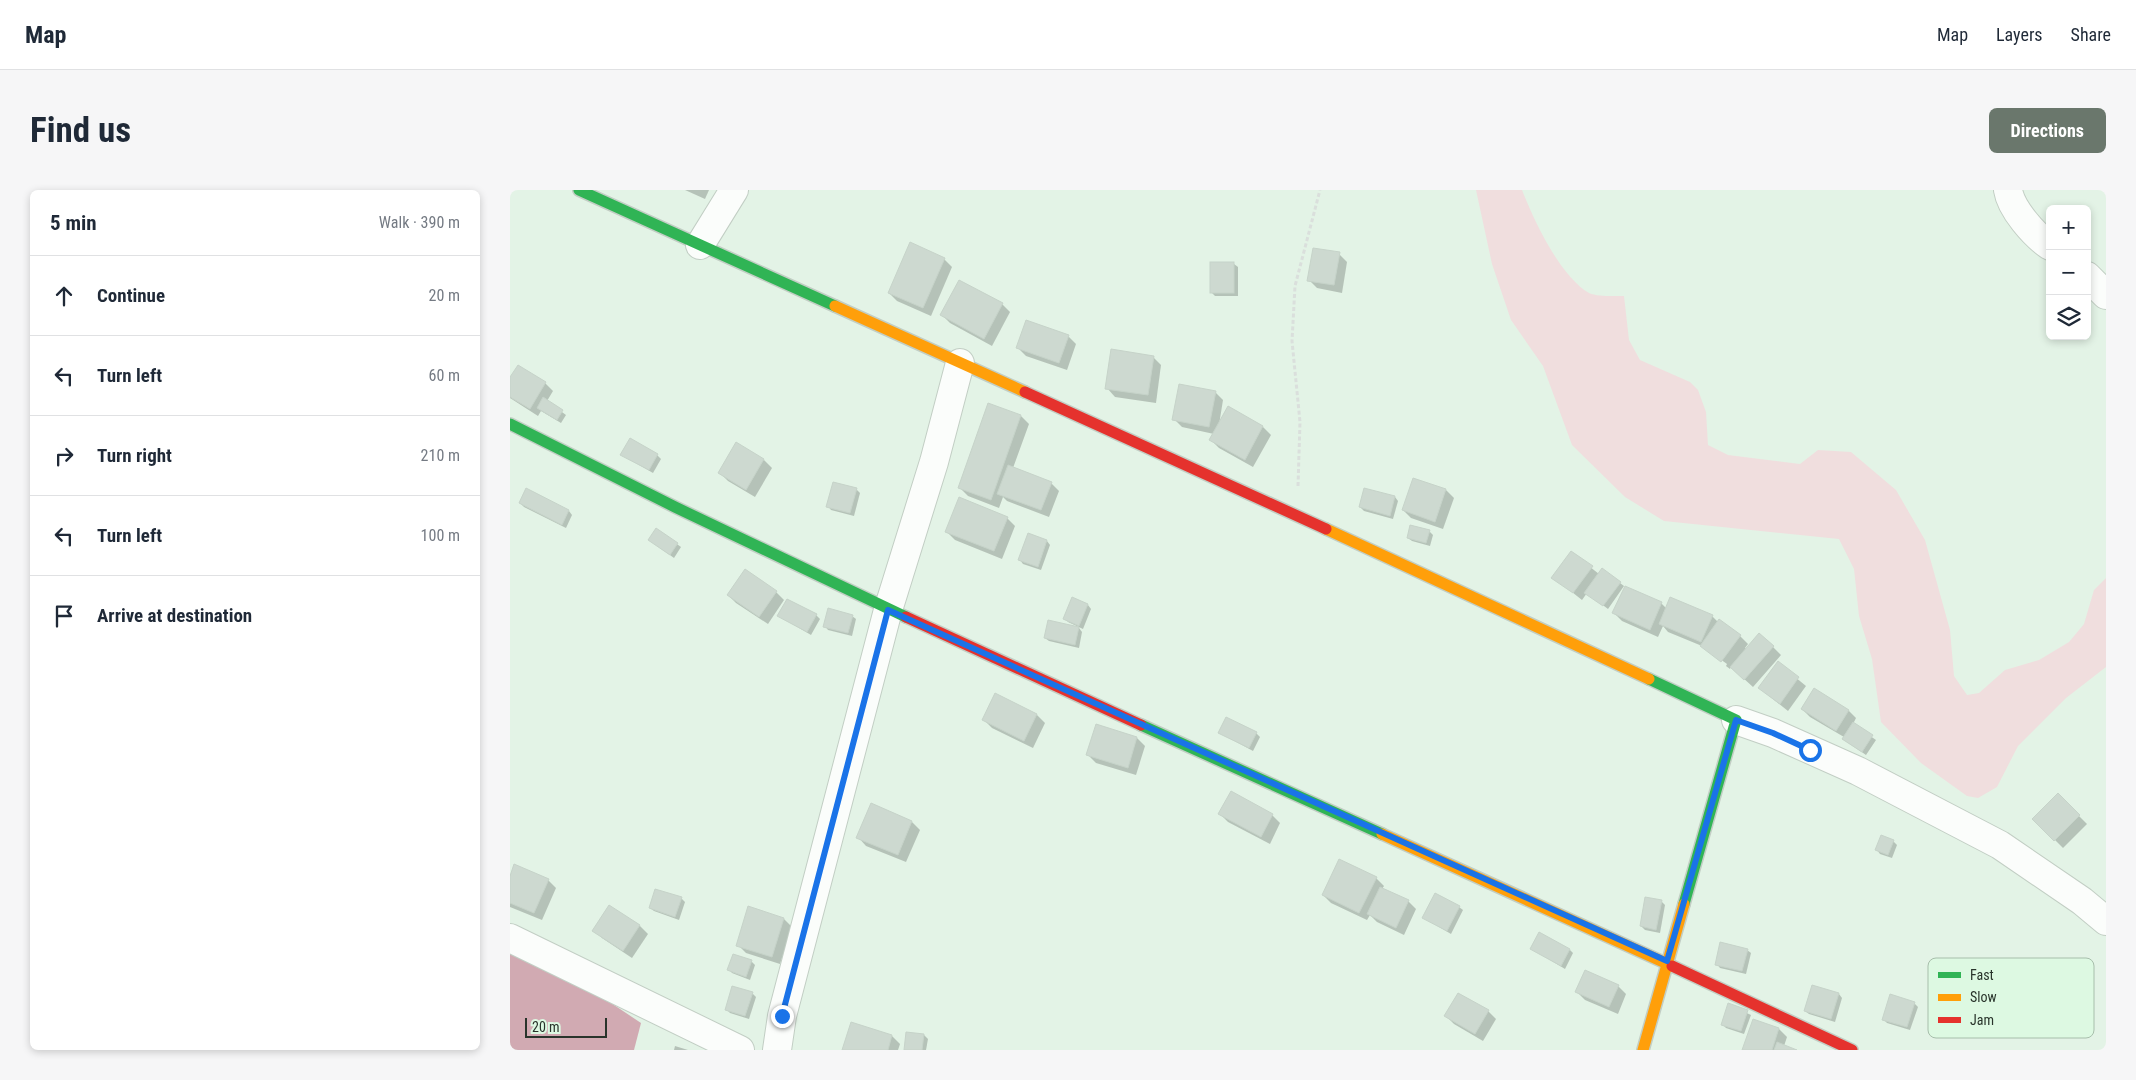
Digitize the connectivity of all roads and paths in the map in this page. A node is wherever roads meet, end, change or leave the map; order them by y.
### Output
1 (579, 190) edge
2 (734, 190) edge
3 (1320, 190) edge
4 (2008, 190) edge
5 (2046, 243) edge
6 (700, 245) junction
7 (2091, 280) edge
8 (2106, 295) edge
9 (960, 364) junction
10 (510, 424) edge
11 (1289, 512) junction
12 (888, 610) junction
13 (1736, 720) junction
14 (2106, 921) edge
15 (510, 938) edge
16 (1667, 961) junction
17 (740, 1050) edge
18 (777, 1050) edge
19 (1643, 1050) edge
20 (1852, 1050) edge

1 - 6 street
2 - 6 street
3 - 11 path
4 - 5 street
6 - 9 street
7 - 8 street
9 - 11 street
9 - 12 street
10 - 12 street
11 - 13 street
12 - 16 street
12 - 18 street
13 - 14 street
13 - 16 street
15 - 17 street
16 - 19 street
16 - 20 street

